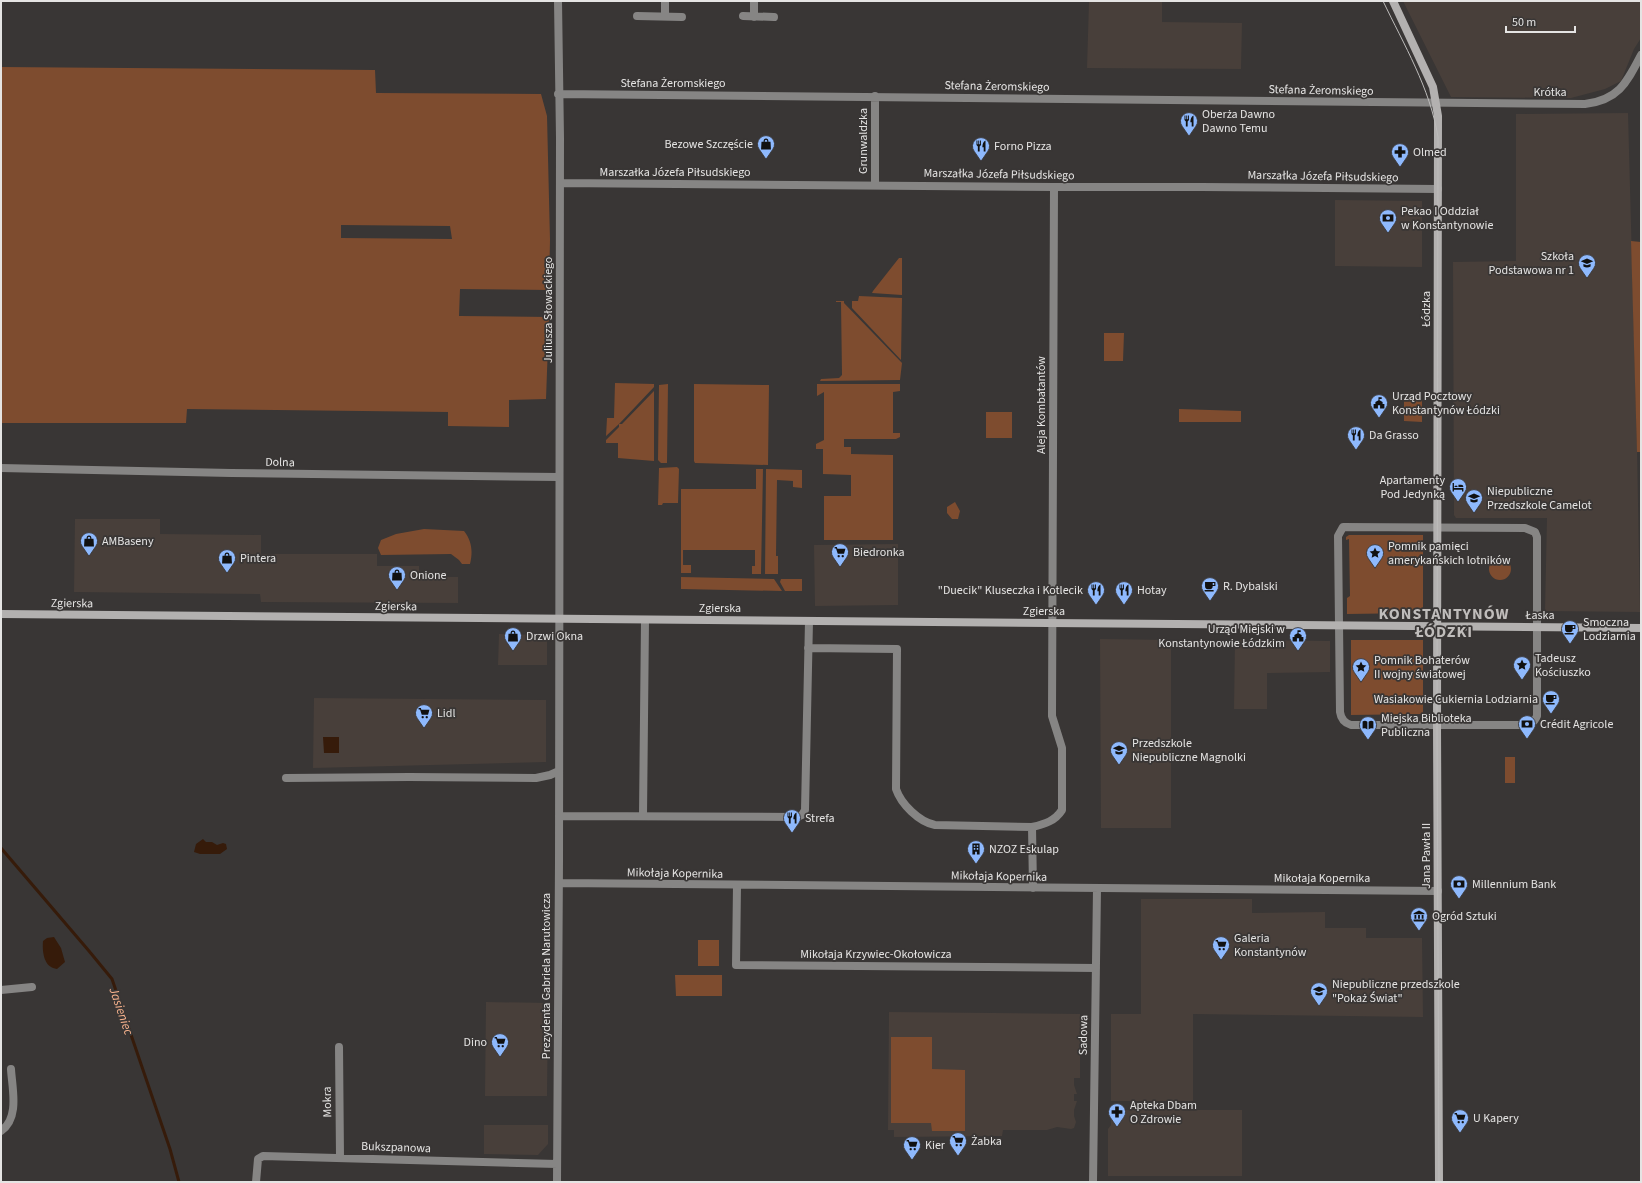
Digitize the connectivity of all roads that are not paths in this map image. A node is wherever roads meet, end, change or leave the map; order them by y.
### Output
1 (558, 1) edge
2 (665, 1) edge
3 (754, 1) edge
4 (1393, 1) edge
5 (638, 16) dead end
6 (665, 16) junction
7 (743, 16) dead end
8 (682, 17) dead end
9 (754, 17) junction
10 (774, 17) dead end
11 (1641, 55) edge
12 (558, 94) junction
13 (875, 96) junction
14 (1436, 103) junction
15 (560, 183) junction
16 (875, 185) junction
17 (1054, 187) junction
18 (1438, 189) junction
19 (1, 468) edge
20 (559, 477) junction
21 (1438, 527) junction
22 (1, 614) edge
23 (559, 619) junction
24 (645, 620) junction
25 (809, 621) junction
26 (1052, 623) junction
27 (1340, 625) junction
28 (1438, 626) junction
29 (1537, 627) junction
30 (1641, 628) edge
31 (808, 648) junction
32 (1437, 725) junction
33 (559, 771) junction
34 (286, 778) dead end
35 (559, 816) junction
36 (643, 816) junction
37 (1032, 827) junction
38 (559, 883) junction
39 (737, 885) junction
40 (1033, 888) junction
41 (1097, 889) junction
42 (1438, 891) junction
43 (1096, 968) junction
44 (32, 987) dead end
45 (1, 990) edge
46 (339, 1047) dead end
47 (10, 1069) dead end
48 (1, 1131) edge
49 (340, 1157) junction
50 (557, 1164) junction
51 (256, 1182) edge
52 (557, 1182) edge
53 (1093, 1182) edge
54 (1439, 1182) edge

1 - 12 street, Juliusza Słowackiego
2 - 6 street
3 - 9 street
4 - 14 main road, Łódzka
5 - 6 street
6 - 8 street
7 - 9 street
9 - 10 street
11 - 14 street, Krótka
12 - 13 street, Stefana Żeromskiego
12 - 15 street, Juliusza Słowackiego
13 - 14 street, Stefana Żeromskiego
13 - 16 street, Grunwaldzka
14 - 18 main road, Łódzka
15 - 16 street, Marszałka Józefa Piłsudskiego
15 - 20 street, Juliusza Słowackiego
16 - 17 street, Marszałka Józefa Piłsudskiego
17 - 18 street, Marszałka Józefa Piłsudskiego
17 - 26 street, Aleja Kombatantów
18 - 21 main road, Łódzka
19 - 20 street, Dolna
20 - 23 street, Juliusza Słowackiego
21 - 27 street
21 - 28 main road, Łódzka
21 - 29 street
22 - 23 main road, Zgierska
23 - 24 main road, Zgierska
23 - 33 street, Prezydenta Gabriela Narutowicza
24 - 25 main road, Zgierska
24 - 36 street
25 - 26 main road, Zgierska
25 - 31 street
26 - 27 main road, Zgierska
26 - 37 street, Aleja Kombatantów
27 - 28 main road, Zgierska
27 - 32 street
28 - 29 main road, Łaska
28 - 32 main road, Jana Pawła II
29 - 30 main road, Łaska
29 - 32 street
31 - 36 street
31 - 37 street, Aleja Kombatantów
32 - 42 main road, Jana Pawła II
33 - 34 street
33 - 35 street, Prezydenta Gabriela Narutowicza
35 - 36 street
35 - 38 street, Prezydenta Gabriela Narutowicza
37 - 40 street
38 - 39 street, Mikołaja Kopernika
38 - 50 street, Prezydenta Gabriela Narutowicza
39 - 40 street, Mikołaja Kopernika
39 - 43 street, Mikołaja Krzywiec-Okołowicza
40 - 41 street, Mikołaja Kopernika
41 - 42 street, Mikołaja Kopernika
41 - 43 street, Sadowa
42 - 54 main road, Jana Pawła II
43 - 53 street, Sadowa
44 - 45 street
46 - 49 street, Mokra
47 - 48 street
49 - 50 street, Bukszpanowa
49 - 51 street, Bukszpanowa
50 - 52 street, Prezydenta Gabriela Narutowicza

